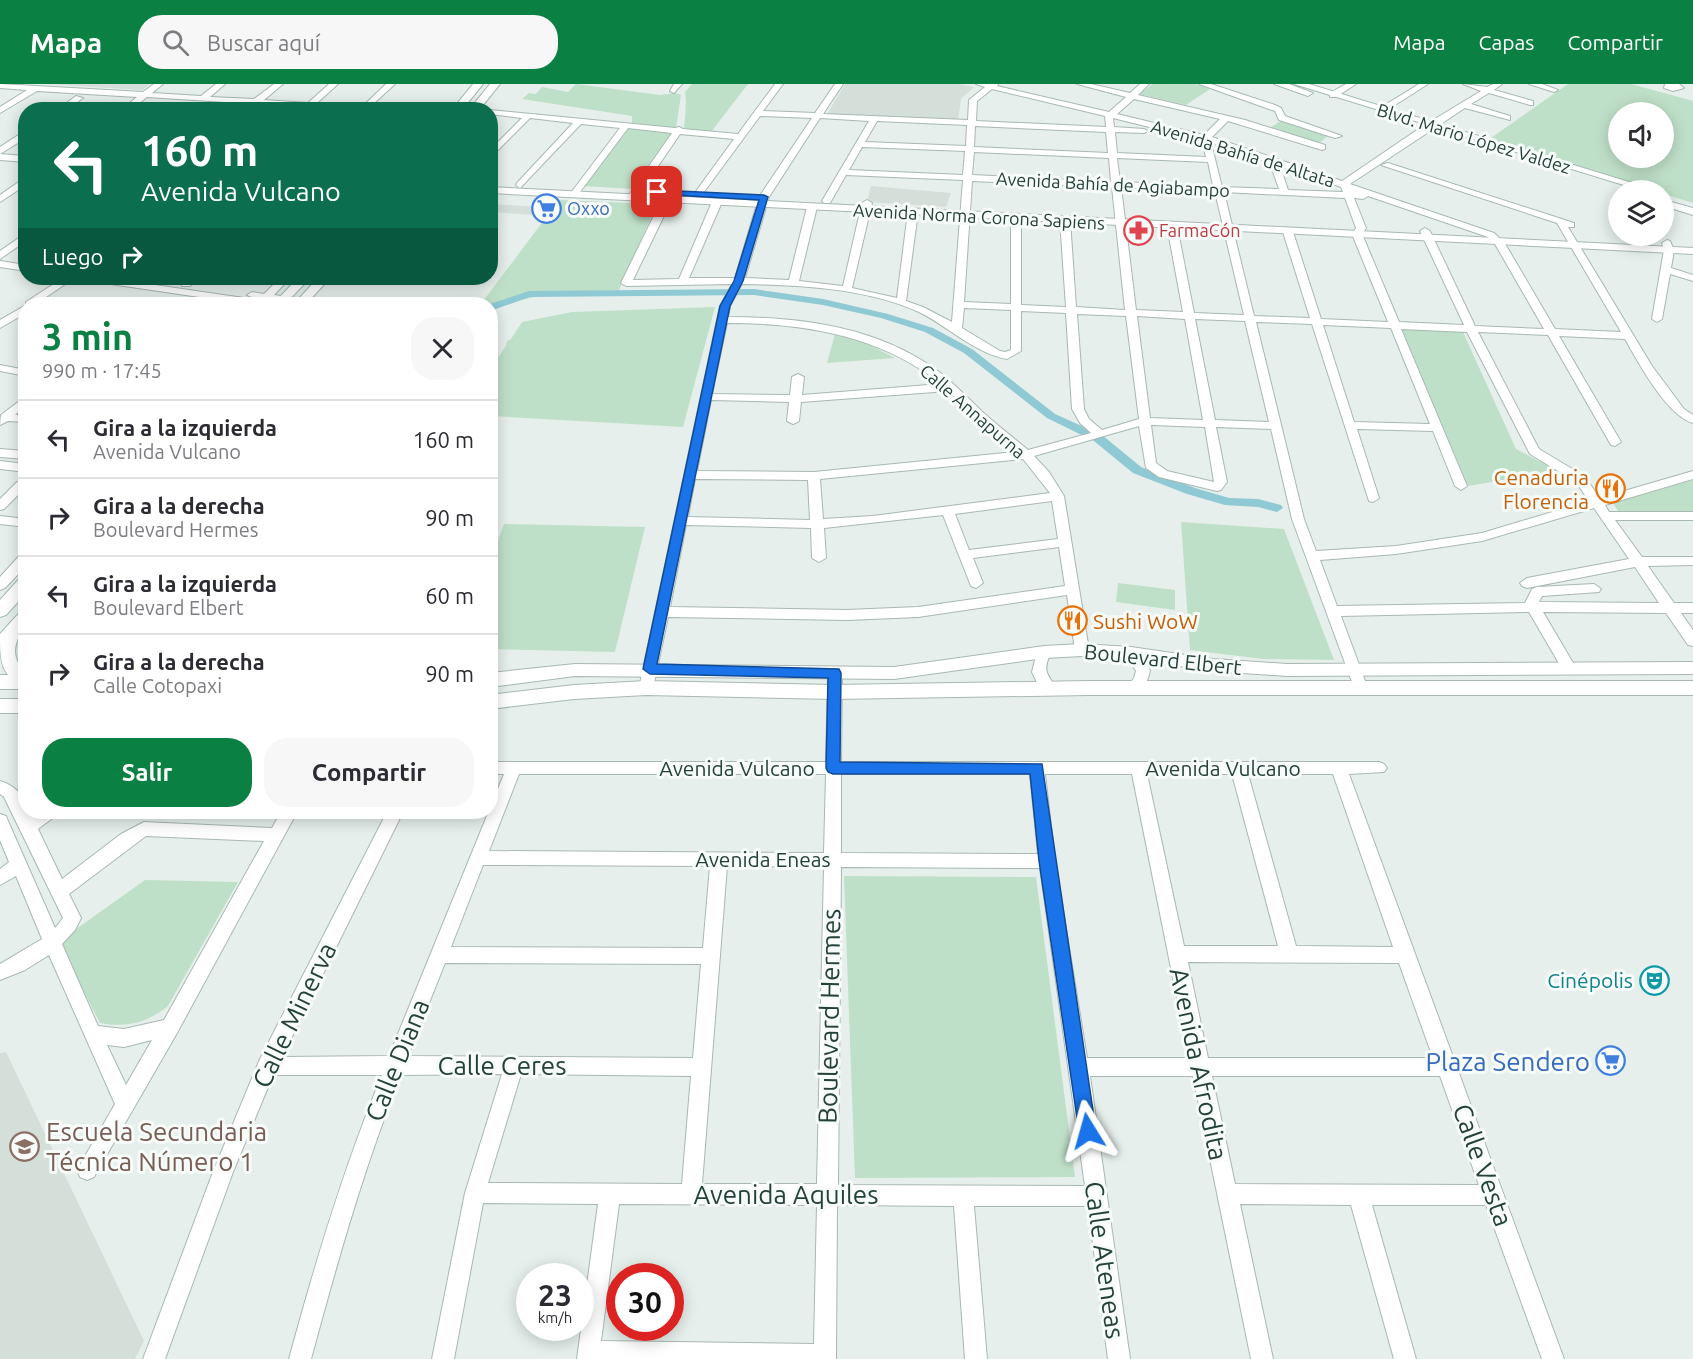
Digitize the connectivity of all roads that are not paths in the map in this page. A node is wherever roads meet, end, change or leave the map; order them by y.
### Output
1 (159, 84) edge
2 (221, 84) edge
3 (279, 84) edge
4 (334, 84) edge
5 (391, 84) edge
6 (478, 84) edge
7 (495, 84) edge
8 (779, 84) edge
9 (839, 84) edge
10 (980, 84) edge
11 (1081, 84) edge
12 (1145, 84) edge
13 (1203, 84) edge
14 (1279, 84) edge
15 (1299, 84) edge
16 (1352, 84) edge
17 (1424, 84) edge
18 (1467, 84) edge
19 (1498, 84) edge
20 (1533, 84) edge
21 (992, 85) edge
22 (0, 86) edge
23 (38, 86) edge
24 (1219, 89) junction
25 (1488, 90) junction
26 (1554, 90) dead end
27 (0, 93) edge
28 (25, 95) junction
29 (145, 95) junction
30 (1333, 95) junction
31 (1131, 96) junction
32 (1209, 96) dead end
33 (79, 98) junction
34 (136, 101) junction
35 (257, 101) junction
36 (73, 102) edge
37 (156, 102) edge
38 (185, 102) edge
39 (199, 102) edge
40 (237, 102) edge
41 (266, 102) edge
42 (314, 102) edge
43 (372, 102) edge
44 (464, 102) edge
45 (480, 102) edge
46 (1200, 102) dead end
47 (1530, 102) dead end
48 (1465, 105) junction
49 (1190, 109) junction
50 (1381, 110) junction
51 (0, 111) edge
52 (498, 113) edge
53 (756, 114) junction
54 (1109, 115) junction
55 (528, 116) junction
56 (817, 116) junction
57 (1226, 118) junction
58 (1281, 118) junction
59 (1507, 118) dead end
60 (874, 119) junction
61 (580, 120) junction
62 (971, 123) junction
63 (626, 125) junction
64 (1263, 128) junction
65 (1427, 128) junction
66 (679, 129) junction
67 (1109, 129) junction
68 (1174, 131) junction
69 (739, 136) junction
70 (1206, 138) junction
71 (18, 139) edge
72 (860, 144) junction
73 (498, 148) edge
74 (970, 149) junction
75 (0, 151) edge
76 (1113, 156) junction
77 (0, 157) edge
78 (18, 158) edge
79 (1211, 160) junction
80 (1274, 161) junction
81 (1385, 165) dead end
82 (844, 172) junction
83 (968, 177) junction
84 (1614, 180) edge
85 (498, 184) edge
86 (1116, 184) junction
87 (1344, 184) junction
88 (520, 185) junction
89 (18, 186) edge
90 (1608, 186) edge
91 (1218, 189) junction
92 (12, 190) junction
93 (498, 190) edge
94 (18, 191) edge
95 (577, 191) junction
96 (1284, 192) junction
97 (635, 194) junction
98 (698, 194) junction
99 (1347, 195) junction
100 (1382, 197) junction
101 (1674, 197) edge
102 (0, 199) edge
103 (667, 199) junction
104 (763, 201) junction
105 (827, 201) junction
106 (717, 202) junction
107 (1693, 203) edge
108 (866, 206) junction
109 (1674, 206) edge
110 (813, 207) junction
111 (966, 211) junction
112 (913, 212) junction
113 (1693, 212) edge
114 (1016, 218) junction
115 (1120, 219) junction
116 (1065, 220) junction
117 (1226, 225) junction
118 (1172, 226) junction
119 (1359, 231) junction
120 (1288, 232) junction
121 (1426, 235) junction
122 (1495, 238) junction
123 (1579, 242) junction
124 (18, 245) edge
125 (1693, 245) edge
126 (1668, 247) junction
127 (1693, 251) edge
128 (18, 260) edge
129 (3, 262) edge
130 (18, 266) edge
131 (1665, 269) junction
132 (1693, 278) edge
133 (739, 281) junction
134 (794, 281) junction
135 (683, 282) junction
136 (58, 285) edge
137 (140, 285) edge
138 (203, 285) edge
139 (279, 285) edge
140 (297, 285) edge
141 (318, 285) edge
142 (847, 289) junction
143 (40, 297) edge
144 (227, 297) edge
145 (245, 297) edge
146 (268, 297) edge
147 (286, 297) edge
148 (307, 297) edge
149 (901, 303) junction
150 (959, 305) junction
151 (1016, 308) junction
152 (1071, 310) junction
153 (1132, 313) junction
154 (18, 314) edge
155 (1189, 316) junction
156 (1249, 318) junction
157 (1657, 319) dead end
158 (722, 320) junction
159 (1317, 322) junction
160 (1395, 325) junction
161 (0, 326) edge
162 (1471, 329) junction
163 (957, 331) junction
164 (1553, 333) junction
165 (1629, 336) junction
166 (0, 368) edge
167 (18, 371) edge
168 (798, 377) dead end
169 (950, 387) junction
170 (706, 397) junction
171 (795, 399) junction
172 (18, 406) edge
173 (18, 419) edge
174 (3, 420) edge
175 (1693, 420) edge
176 (793, 421) dead end
177 (1145, 421) junction
178 (1210, 424) junction
179 (1351, 424) junction
180 (1275, 426) junction
181 (1437, 428) junction
182 (1099, 433) junction
183 (1615, 442) dead end
184 (0, 453) edge
185 (18, 454) edge
186 (1025, 455) junction
187 (0, 465) edge
188 (18, 467) edge
189 (690, 476) junction
190 (814, 477) junction
191 (1692, 477) edge
192 (1461, 486) dead end
193 (18, 487) edge
194 (1058, 496) junction
195 (1373, 498) dead end
196 (1598, 504) junction
197 (0, 506) edge
198 (947, 510) junction
199 (1606, 516) junction
200 (1693, 516) edge
201 (0, 520) edge
202 (680, 521) junction
203 (18, 522) edge
204 (817, 524) junction
205 (1066, 542) junction
206 (964, 555) junction
207 (1311, 556) junction
208 (819, 558) dead end
209 (1693, 561) edge
210 (1638, 562) junction
211 (18, 566) edge
212 (976, 583) dead end
213 (1527, 583) dead end
214 (0, 585) edge
215 (1074, 589) junction
216 (1594, 589) dead end
217 (18, 591) edge
218 (1533, 607) junction
219 (1670, 608) junction
220 (1693, 608) edge
221 (0, 611) edge
222 (1333, 611) junction
223 (662, 612) junction
224 (18, 625) edge
225 (4, 641) edge
226 (1693, 641) edge
227 (1082, 650) junction
228 (1044, 652) junction
229 (1131, 653) junction
230 (1569, 668) junction
231 (1693, 668) edge
232 (650, 669) junction
233 (1353, 669) junction
234 (835, 673) junction
235 (18, 676) edge
236 (498, 679) edge
237 (18, 681) edge
238 (0, 682) edge
239 (646, 688) junction
240 (1360, 688) junction
241 (1693, 688) edge
242 (1050, 689) junction
243 (1132, 689) junction
244 (834, 692) junction
245 (498, 701) edge
246 (0, 705) edge
247 (18, 705) edge
248 (498, 768) edge
249 (514, 768) junction
250 (833, 768) junction
251 (1037, 768) junction
252 (1138, 768) junction
253 (1238, 768) junction
254 (1339, 768) junction
255 (1379, 768) dead end
256 (0, 787) edge
257 (18, 807) edge
258 (498, 809) edge
259 (25, 819) edge
260 (39, 819) edge
261 (284, 819) edge
262 (391, 819) edge
263 (494, 819) edge
264 (0, 821) edge
265 (29, 827) junction
266 (275, 835) junction
267 (479, 858) junction
268 (719, 859) junction
269 (832, 860) junction
270 (1047, 861) junction
271 (20, 864) junction
272 (0, 878) edge
273 (60, 891) junction
274 (52, 941) junction
275 (1176, 954) junction
276 (1289, 954) junction
277 (439, 955) junction
278 (1405, 955) junction
279 (710, 956) junction
280 (0, 972) edge
281 (170, 1027) junction
282 (92, 1034) junction
283 (514, 1065) junction
284 (267, 1066) junction
285 (393, 1066) junction
286 (701, 1067) junction
287 (1079, 1067) junction
288 (1200, 1067) junction
289 (1447, 1067) junction
290 (125, 1104) junction
291 (87, 1170) dead end
292 (475, 1192) junction
293 (609, 1193) junction
294 (691, 1194) junction
295 (827, 1194) junction
296 (1226, 1194) junction
297 (963, 1195) junction
298 (1359, 1195) junction
299 (1493, 1195) junction
300 (1096, 1196) junction
301 (589, 1356) edge
302 (825, 1357) edge
303 (154, 1359) edge
304 (300, 1359) edge
305 (443, 1359) edge
306 (976, 1359) edge
307 (1119, 1359) edge
308 (1262, 1359) edge
309 (1405, 1359) edge
310 (1553, 1359) edge

1 - 29 street
2 - 39 street
3 - 35 street
4 - 42 street
5 - 43 street
6 - 44 street
7 - 45 street
8 - 53 street
9 - 56 street
10 - 21 street, Avenida Bahía de Altata
11 - 31 street
12 - 31 street
13 - 24 street
14 - 65 street, Blvd. Mario López Valdez
15 - 30 street, Blvd. Mario López Valdez
16 - 30 street
17 - 50 street
18 - 25 street
19 - 25 street
20 - 26 street
21 - 54 street, Avenida Bahía de Altata
21 - 62 street
22 - 23 street
23 - 28 street
23 - 29 street
24 - 32 street
24 - 58 street
25 - 47 street
25 - 48 street
27 - 28 street
28 - 33 street
28 - 51 street
29 - 34 street
29 - 38 street
30 - 50 street, Blvd. Mario López Valdez
31 - 49 street
31 - 54 street
33 - 34 street
33 - 36 street
34 - 37 street
35 - 40 street
35 - 41 street
46 - 49 street
48 - 59 street
48 - 65 street
49 - 57 street
50 - 65 street, Blvd. Mario López Valdez
52 - 55 street
53 - 56 street
53 - 69 street
54 - 67 street
54 - 68 street, Avenida Bahía de Altata
55 - 61 street
55 - 73 street
56 - 60 street
56 - 104 street
57 - 64 street
57 - 70 street
58 - 64 street
58 - 64 street
60 - 62 street
60 - 72 street
61 - 63 street
61 - 88 street
62 - 67 street
62 - 74 street
63 - 66 street
63 - 95 street
65 - 84 street, Blvd. Mario López Valdez
65 - 87 street
65 - 90 street, Blvd. Mario López Valdez
66 - 69 street
66 - 97 street
67 - 68 street
67 - 76 street
68 - 70 street, Avenida Bahía de Altata
69 - 98 street
70 - 79 street
70 - 80 street, Avenida Bahía de Altata
71 - 75 street
72 - 74 street
72 - 82 street
74 - 76 street
74 - 83 street
76 - 79 street
76 - 86 street
77 - 78 street
79 - 91 street
80 - 87 street, Avenida Bahía de Altata
80 - 96 street
81 - 123 street
82 - 83 street, Avenida Bahía de Agiabampo
82 - 105 street
83 - 86 street, Avenida Bahía de Agiabampo
83 - 111 street
85 - 88 street, Avenida Norma Corona Sapiens
86 - 91 street, Avenida Bahía de Agiabampo
86 - 115 street
87 - 99 street
87 - 100 street, Avenida Bahía de Altata
88 - 95 street, Avenida Norma Corona Sapiens
89 - 92 street
91 - 96 street, Avenida Bahía de Agiabampo
91 - 117 street
92 - 94 street
92 - 102 street
93 - 95 street, Avenida Norma Corona Sapiens
95 - 97 street, Avenida Norma Corona Sapiens
96 - 99 street, Avenida Bahía de Agiabampo
97 - 98 street, Avenida Norma Corona Sapiens
97 - 103 street, Avenida Norma Corona Sapiens
98 - 104 street, Avenida Norma Corona Sapiens
99 - 100 street, Avenida Bahía de Agiabampo
99 - 119 street
100 - 122 street, Avenida Bahía de Altata
101 - 107 street
103 - 106 street, Avenida Norma Corona Sapiens
103 - 135 street
104 - 105 street, Avenida Norma Corona Sapiens
104 - 106 street, Avenida Norma Corona Sapiens
104 - 110 street, Avenida Norma Corona Sapiens
104 - 133 street
105 - 108 street, Avenida Norma Corona Sapiens
106 - 135 street
108 - 110 street, Avenida Norma Corona Sapiens
108 - 111 street, Avenida Norma Corona Sapiens
108 - 112 street, Avenida Norma Corona Sapiens
108 - 142 street
109 - 113 street
110 - 134 street
111 - 112 street, Avenida Norma Corona Sapiens
111 - 114 street, Avenida Norma Corona Sapiens
111 - 115 street, Avenida Norma Corona Sapiens
111 - 150 street
112 - 149 street
114 - 116 street, Avenida Norma Corona Sapiens
114 - 151 street
115 - 116 street, Avenida Norma Corona Sapiens
115 - 117 street, Avenida Norma Corona Sapiens
115 - 118 street, Avenida Norma Corona Sapiens
115 - 153 street
116 - 152 street
117 - 118 street, Avenida Norma Corona Sapiens
117 - 119 street, Avenida Norma Corona Sapiens
117 - 120 street, Avenida Norma Corona Sapiens
117 - 156 street
118 - 155 street
119 - 120 street, Avenida Norma Corona Sapiens
119 - 121 street, Avenida Norma Corona Sapiens
119 - 160 street
120 - 159 street
121 - 122 street, Avenida Norma Corona Sapiens
121 - 162 street
122 - 123 street, Avenida Norma Corona Sapiens
122 - 164 street
123 - 126 street, Avenida Norma Corona Sapiens
123 - 165 street
124 - 129 street
125 - 126 street
126 - 127 street
126 - 131 street
128 - 129 street
129 - 130 street
131 - 132 street
131 - 157 street
133 - 134 street
133 - 135 street
133 - 158 street
134 - 142 street
136 - 143 street
137 - 144 street
138 - 145 street
139 - 146 street
140 - 147 street
141 - 148 street
142 - 149 street
149 - 163 street
150 - 151 street
150 - 163 street
151 - 152 street
151 - 163 street
152 - 153 street
152 - 182 street
153 - 155 street
153 - 177 street
154 - 161 street
155 - 156 street
155 - 178 street
156 - 159 street
156 - 180 street
158 - 169 street, Calle Annapurna
158 - 170 street
159 - 160 street
159 - 179 street
160 - 162 street
160 - 181 street
162 - 164 street
162 - 196 street
164 - 165 street
164 - 183 street
165 - 175 street
166 - 167 street
168 - 171 street
169 - 171 street
169 - 186 street, Calle Annapurna
170 - 171 street
170 - 189 street
171 - 176 street
172 - 174 street
173 - 174 street
177 - 178 street
177 - 178 street
177 - 182 street
178 - 180 street
179 - 181 street
179 - 195 street
180 - 207 street
181 - 192 street
182 - 186 street
184 - 185 street
186 - 190 street
186 - 194 street, Calle Annapurna
187 - 188 street
189 - 190 street
189 - 202 street
190 - 204 street
191 - 196 street
193 - 197 street
194 - 198 street
194 - 205 street, Calle Annapurna
196 - 199 street
196 - 207 street
198 - 204 street
198 - 206 street
199 - 200 street
199 - 210 street
201 - 203 street
202 - 204 street
202 - 223 street
204 - 208 street
205 - 206 street
205 - 215 street, Calle Annapurna
206 - 212 street
207 - 222 street
209 - 210 street
210 - 213 street
210 - 219 street
211 - 214 street
215 - 223 street
215 - 227 street, Calle Annapurna
216 - 218 street
217 - 221 street
218 - 219 street
218 - 222 street
218 - 230 street
219 - 220 street
219 - 226 street
222 - 233 street
223 - 232 street
224 - 225 street
225 - 235 street
227 - 228 street, Boulevard Elbert
227 - 229 street, Boulevard Elbert
228 - 234 street, Boulevard Elbert
228 - 242 street
229 - 233 street, Boulevard Elbert
229 - 243 street
230 - 231 street, Boulevard Elbert
230 - 233 street, Boulevard Elbert
232 - 234 street, Boulevard Elbert
232 - 236 street, Boulevard Elbert
232 - 239 street
233 - 240 street
234 - 244 street, Boulevard Hermes
237 - 238 street
239 - 244 street, Boulevard Elbert
239 - 245 street, Boulevard Elbert
240 - 241 street, Boulevard Elbert
240 - 243 street, Boulevard Elbert
242 - 243 street, Boulevard Elbert
242 - 244 street, Boulevard Elbert
244 - 250 street, Boulevard Hermes
246 - 247 street
248 - 249 street, Avenida Vulcano
249 - 250 street, Avenida Vulcano
249 - 258 street, Calle Diana
250 - 251 street, Avenida Vulcano
250 - 269 street, Boulevard Hermes
251 - 252 street, Avenida Vulcano
251 - 270 street, Calle Ateneas
252 - 253 street, Avenida Vulcano
252 - 275 street, Avenida Afrodita
253 - 254 street, Avenida Vulcano
253 - 276 street
254 - 255 street, Avenida Vulcano
254 - 278 street, Calle Vesta
256 - 257 street
259 - 265 street
260 - 265 street
261 - 266 street
262 - 284 street, Calle Minerva
263 - 267 street, Calle Diana
264 - 271 street
265 - 273 street
266 - 273 street
266 - 281 street
267 - 268 street, Avenida Eneas
267 - 277 street, Calle Diana
268 - 269 street, Avenida Eneas
268 - 279 street
269 - 270 street, Avenida Eneas
269 - 295 street, Boulevard Hermes
270 - 287 street, Calle Ateneas
271 - 272 street
271 - 274 street
273 - 274 street
274 - 280 street
274 - 282 street
275 - 276 street
275 - 288 street, Avenida Afrodita
276 - 278 street
277 - 279 street
277 - 285 street, Calle Diana
278 - 289 street, Calle Vesta
279 - 286 street
281 - 282 street
281 - 290 street
282 - 290 street
283 - 285 street, Calle Ceres
283 - 286 street, Calle Ceres
283 - 292 street
284 - 285 street, Calle Ceres
284 - 303 street, Calle Minerva
285 - 304 street, Calle Diana
286 - 294 street
287 - 288 street
287 - 300 street, Calle Ateneas
288 - 289 street
288 - 296 street, Avenida Afrodita
289 - 299 street, Calle Vesta
290 - 291 street
292 - 293 street, Avenida Aquiles
292 - 305 street
293 - 294 street, Avenida Aquiles
293 - 301 street
294 - 295 street, Avenida Aquiles
295 - 297 street, Avenida Aquiles
295 - 302 street, Boulevard Hermes
296 - 298 street
296 - 308 street, Avenida Afrodita
297 - 300 street, Avenida Aquiles
297 - 306 street
298 - 299 street
298 - 309 street
299 - 310 street, Calle Vesta
300 - 307 street, Calle Ateneas
301 - 302 street

